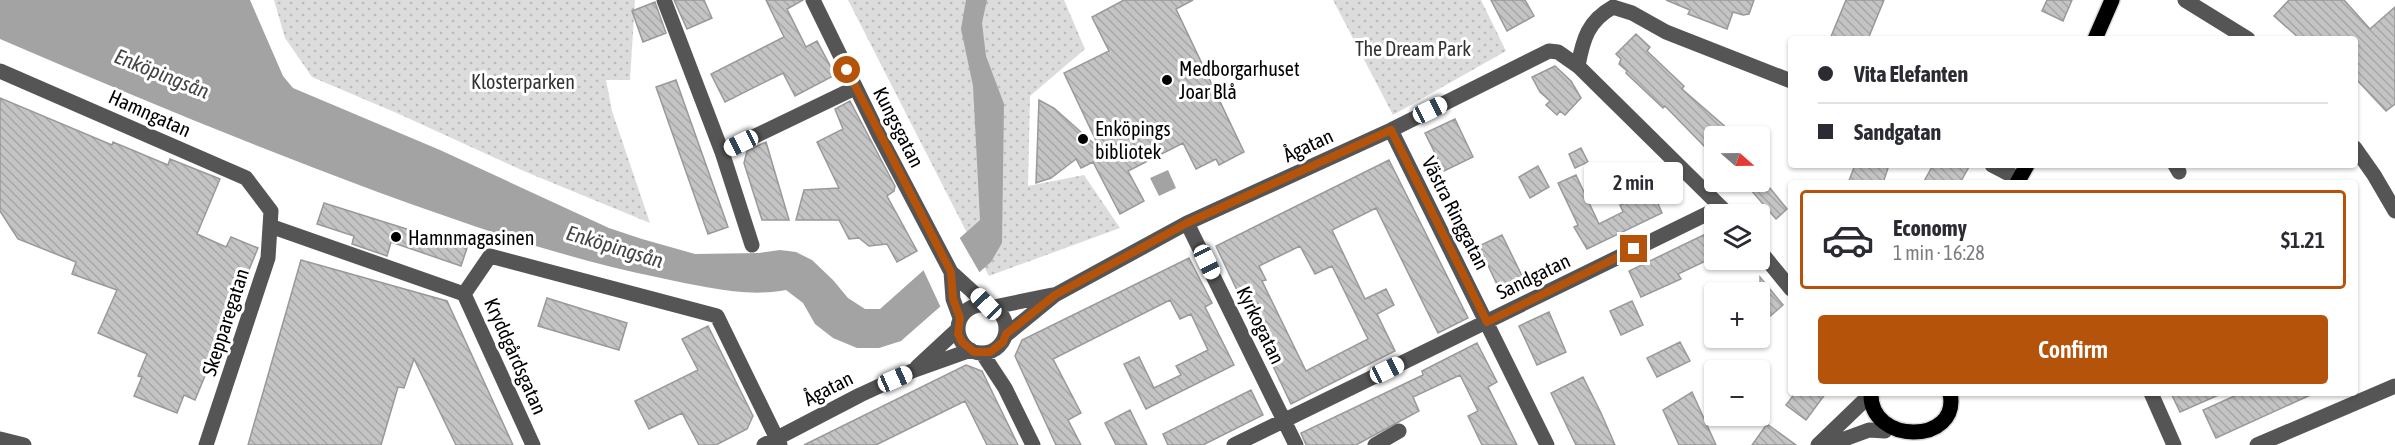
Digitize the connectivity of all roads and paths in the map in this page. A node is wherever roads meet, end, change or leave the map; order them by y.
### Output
1 (664, 0) edge
2 (813, 0) edge
3 (2112, 0) edge
4 (2185, 0) edge
5 (2096, 36) edge
6 (2243, 36) edge
7 (1578, 66) junction
8 (0, 70) edge
9 (1788, 80) edge
10 (855, 88) junction
11 (1391, 130) junction
12 (723, 152) junction
13 (2358, 153) edge
14 (1997, 168) edge
15 (2016, 180) edge
16 (1717, 204) edge
17 (2395, 211) edge
18 (270, 218) junction
19 (1704, 220) edge
20 (1187, 223) junction
21 (752, 245) dead end
22 (1770, 263) edge
23 (951, 272) junction
24 (1788, 285) edge
25 (464, 294) junction
26 (1055, 295) junction
27 (990, 306) junction
28 (1487, 322) junction
29 (959, 324) junction
30 (1003, 340) junction
31 (977, 352) junction
32 (912, 371) junction
33 (2395, 386) edge
34 (1005, 388) junction
35 (1869, 396) edge
36 (1871, 396) edge
37 (1950, 396) edge
38 (2152, 396) edge
39 (1284, 420) junction
40 (1399, 431) dead end
41 (1938, 437) edge
42 (1896, 438) edge
43 (0, 439) edge
44 (774, 443) edge
45 (24, 445) edge
46 (206, 445) edge
47 (533, 445) edge
48 (1033, 445) edge
49 (1234, 445) edge
50 (1296, 445) edge
51 (1375, 445) edge
52 (1546, 445) edge
53 (1818, 445) edge
54 (1828, 445) edge
55 (2174, 445) edge
56 (2257, 445) edge

1 - 12 street
2 - 10 street, Kungsgatan
3 - 5 main road
4 - 6 street
7 - 9 street
7 - 11 street, Ågatan
7 - 16 street
8 - 18 street, Hamngatan
10 - 12 street
10 - 23 street, Kungsgatan
11 - 20 street, Ågatan
11 - 28 street, Västra Ringgatan
12 - 21 street
13 - 17 street
14 - 15 street
18 - 25 street
18 - 46 street, Skepparegatan
19 - 28 street, Sandgatan
20 - 26 street, Ågatan
20 - 39 street, Kyrkogatan
22 - 24 street
23 - 27 street
23 - 29 street
25 - 44 street, Kryddgårdsgatan
25 - 47 street, Kryddgårdsgatan
26 - 27 street, Ågatan
26 - 30 street, Ågatan
27 - 29 street, Ågatan
27 - 30 street
28 - 39 street, Sandgatan
28 - 52 street, Västra Ringgatan
29 - 31 street
29 - 32 street, Ågatan
30 - 31 street, Ågatan
30 - 34 street
31 - 32 street, Ågatan
31 - 34 street
32 - 44 street, Ågatan
33 - 56 street
34 - 48 street
35 - 53 street
36 - 42 main road
37 - 41 main road
38 - 55 street
39 - 49 street, Sandgatan
39 - 50 street, Kyrkogatan
40 - 51 street
41 - 42 main road
42 - 54 street
43 - 45 street

